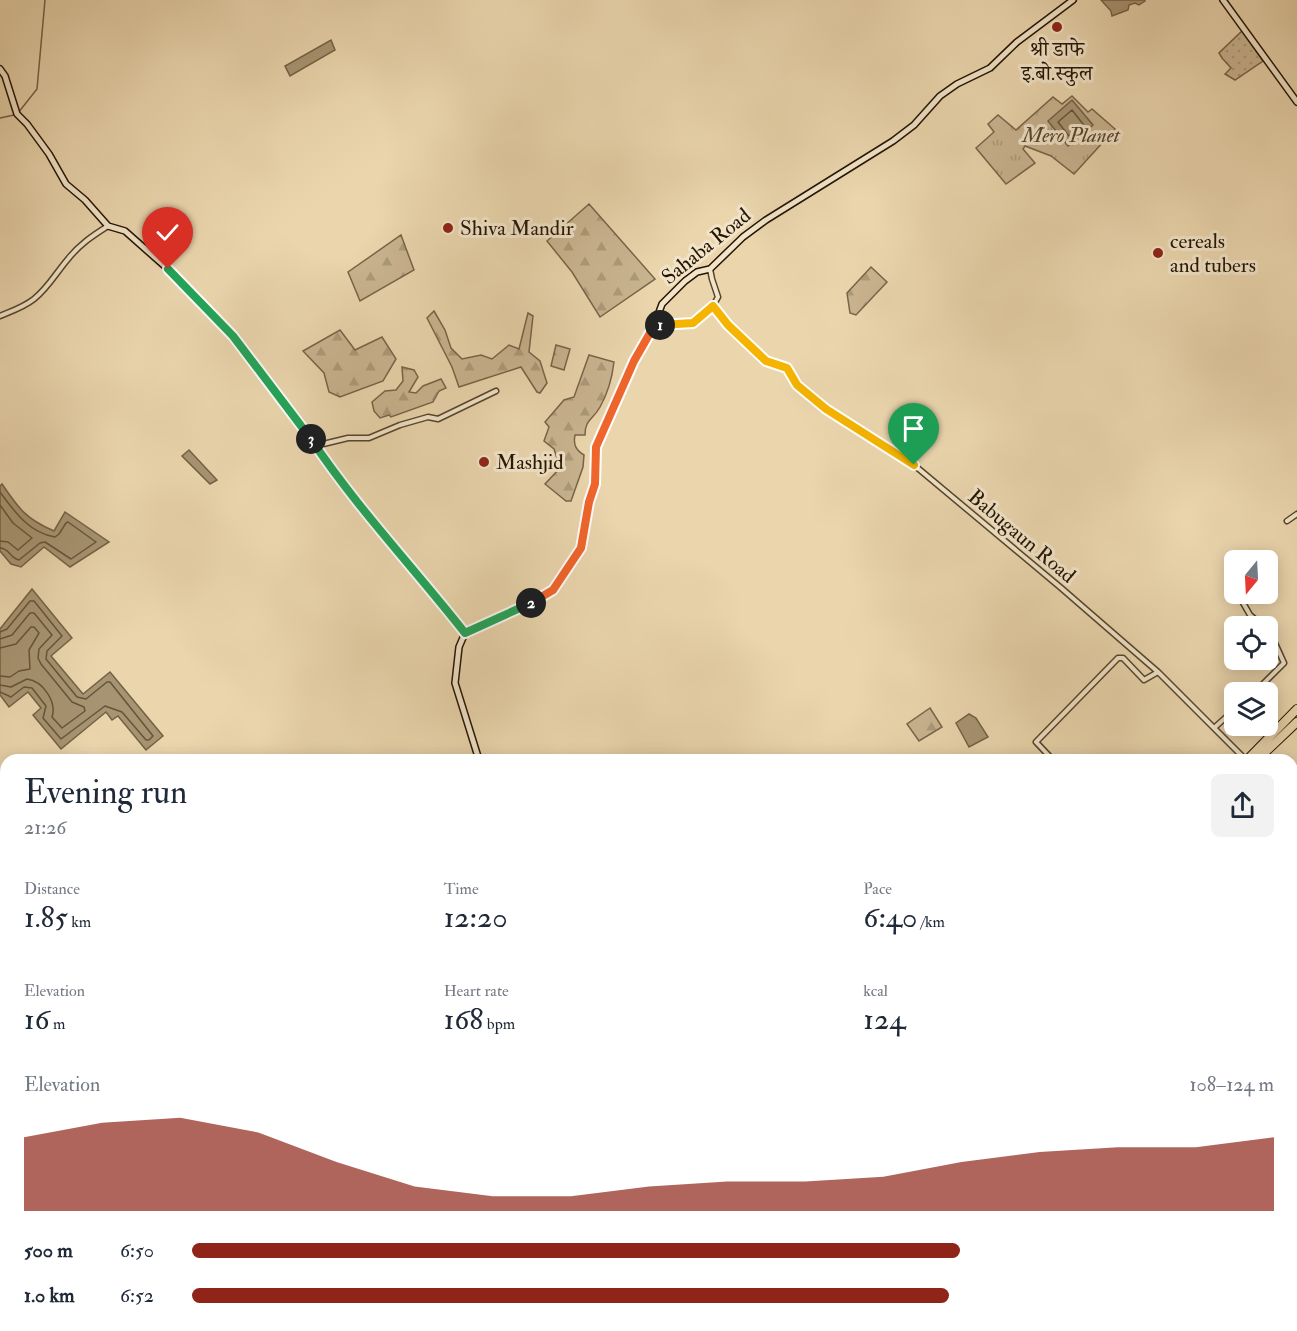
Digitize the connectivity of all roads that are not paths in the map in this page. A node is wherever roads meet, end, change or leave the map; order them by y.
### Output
1 (1074, 0) edge
2 (1222, 0) edge
3 (0, 69) edge
4 (1297, 102) edge
5 (108, 226) junction
6 (710, 269) junction
7 (713, 306) junction
8 (0, 316) edge
9 (654, 326) junction
10 (496, 391) dead end
11 (315, 446) junction
12 (1297, 514) edge
13 (1287, 521) dead end
14 (465, 633) junction
15 (1278, 650) edge
16 (1278, 669) edge
17 (1277, 670) edge
18 (1158, 672) junction
19 (1265, 682) edge
20 (1297, 709) edge
21 (1224, 719) edge
22 (1297, 722) edge
23 (1214, 728) junction
24 (477, 754) edge
25 (1047, 754) edge
26 (1240, 754) edge
27 (1252, 754) edge
28 (1263, 754) edge

1 - 6 street, Sahaba Road
2 - 4 street
3 - 5 street
5 - 8 street
5 - 11 street
6 - 7 street
6 - 9 street, Sahaba Road
7 - 9 street
7 - 18 street, Babugaun Road
9 - 14 street, Sahaba Road
10 - 11 street
11 - 14 street
12 - 13 street
14 - 24 street
15 - 16 street
17 - 19 street
18 - 23 street, Babugaun Road
18 - 25 street
20 - 27 highway
21 - 23 street
22 - 28 highway
23 - 26 street, Babugaun Road

